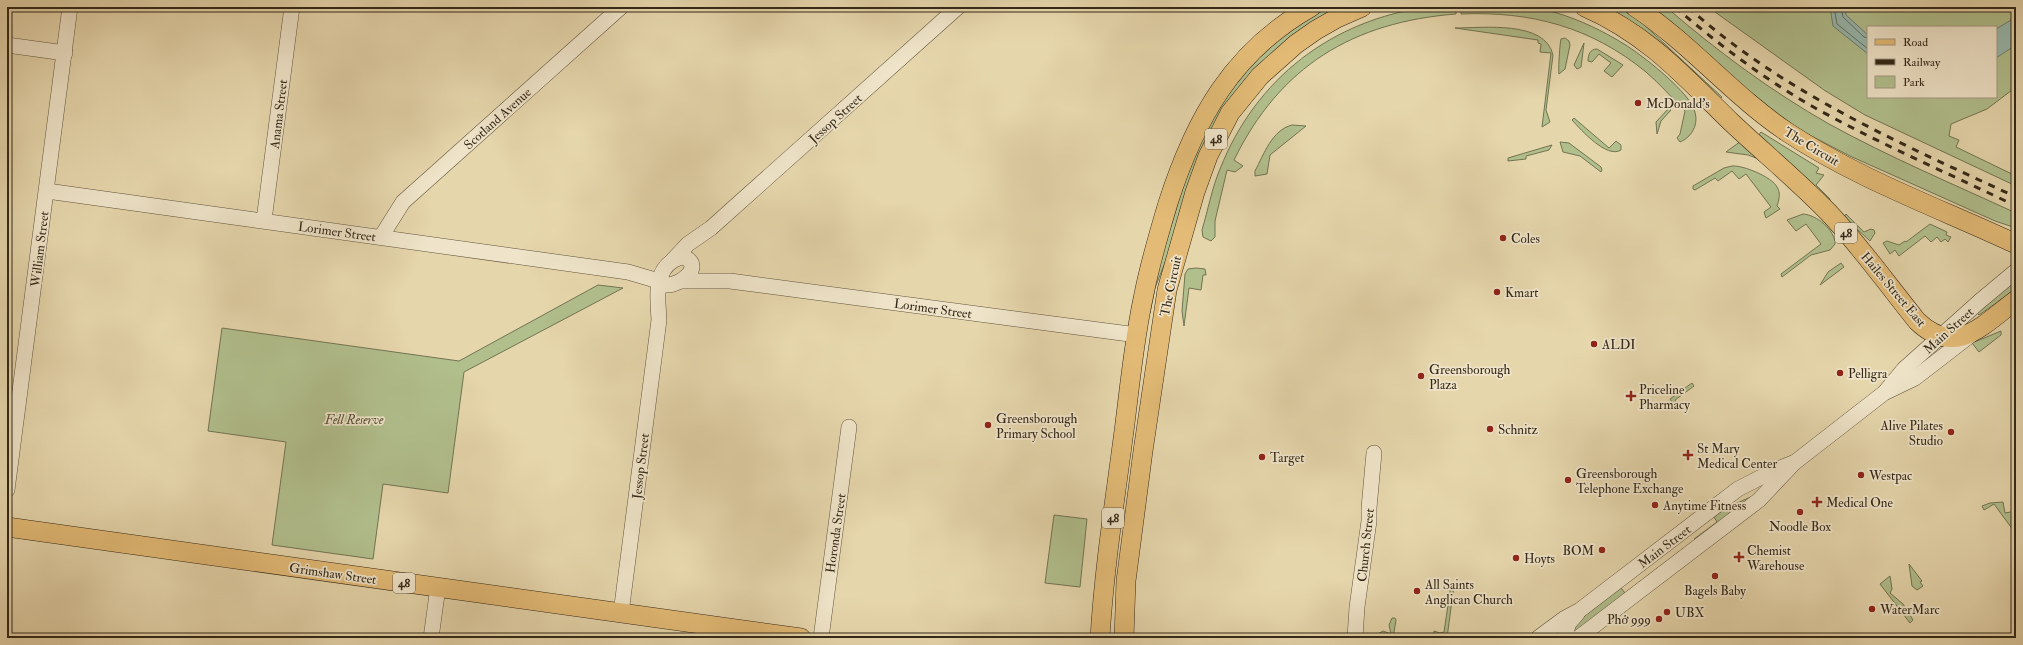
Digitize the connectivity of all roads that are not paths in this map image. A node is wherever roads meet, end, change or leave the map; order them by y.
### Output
1 (70, 7) edge
2 (292, 7) edge
3 (621, 7) edge
4 (958, 7) edge
5 (1311, 7) edge
6 (1362, 7) edge
7 (1585, 7) edge
8 (1635, 7) edge
9 (7, 45) edge
10 (64, 53) junction
11 (1756, 108) junction
12 (1737, 127) junction
13 (47, 191) junction
14 (264, 220) junction
15 (382, 237) junction
16 (2016, 244) edge
17 (2016, 271) edge
18 (673, 274) junction
19 (2016, 300) edge
20 (1982, 326) junction
21 (1136, 335) junction
22 (1160, 337) junction
23 (1940, 337) junction
24 (1884, 393) junction
25 (849, 427) dead end
26 (1374, 453) dead end
27 (1794, 463) junction
28 (1781, 477) junction
29 (7, 490) edge
30 (1714, 508) junction
31 (7, 527) edge
32 (438, 587) junction
33 (1580, 610) junction
34 (620, 613) junction
35 (1099, 636) edge
36 (432, 638) edge
37 (801, 638) edge
38 (821, 638) edge
39 (1124, 638) edge
40 (1355, 638) edge
41 (1538, 638) edge
42 (1564, 638) edge
43 (1578, 638) edge

1 - 10 street, William Street
2 - 14 street, Anama Street
3 - 15 street, Scotland Avenue
4 - 18 street, Jessop Street
5 - 21 main road, The Circuit / 48
6 - 22 main road, The Circuit / 48
7 - 12 main road, 48
8 - 11 main road, The Circuit
9 - 10 street
10 - 13 street, William Street
11 - 12 main road
11 - 16 main road, The Circuit
12 - 23 main road, Hailes Street East / 48
13 - 14 street, Lorimer Street
13 - 29 street, William Street
14 - 15 street, Lorimer Street
15 - 18 street, Lorimer Street
17 - 23 street, Main Street
18 - 21 street, Lorimer Street
18 - 34 street, Jessop Street
19 - 20 main road, Main Street
20 - 23 main road
20 - 24 street, Main Street
21 - 22 main road
21 - 35 main road, The Circuit / 48
22 - 39 main road, The Circuit / 48
23 - 24 street, Main Street
24 - 27 street, Main Street
25 - 38 street, Horonda Street
26 - 40 street, Church Street
27 - 28 street, Main Street
27 - 30 street, Main Street
28 - 30 street
28 - 43 street, Main Street
30 - 33 street, Main Street
31 - 32 main road, Grimshaw Street / 48
32 - 34 main road, Grimshaw Street / 48
32 - 36 street
33 - 41 street, Main Street
33 - 42 street
34 - 37 main road, Grimshaw Street / 48

